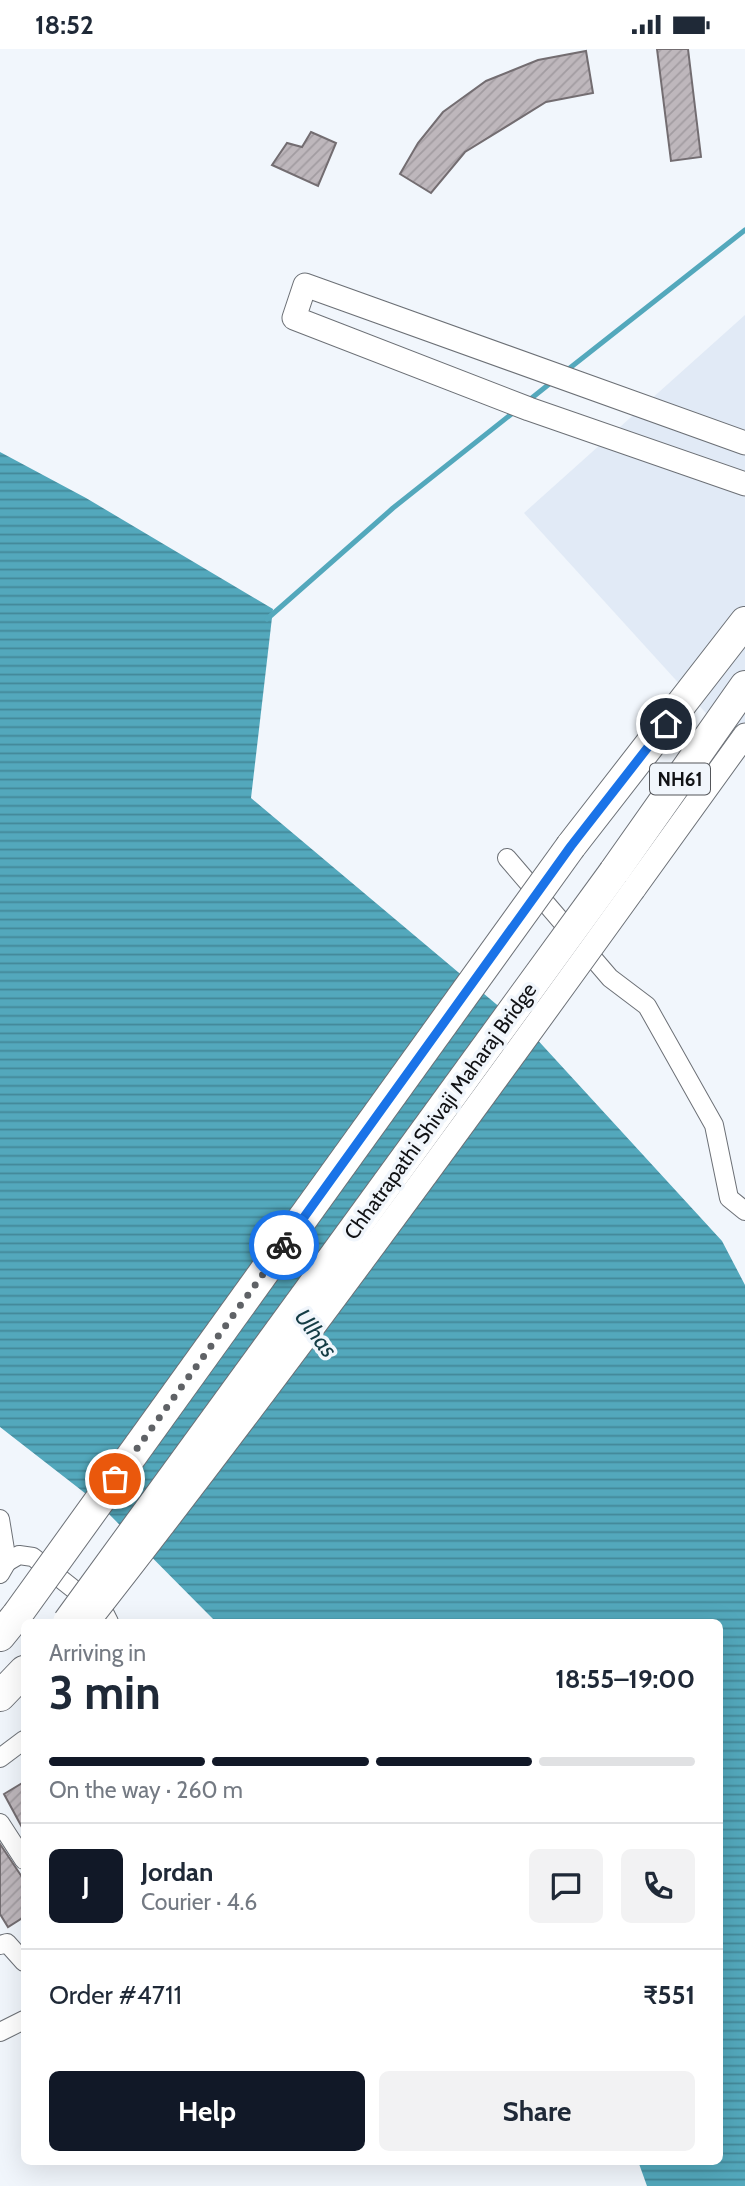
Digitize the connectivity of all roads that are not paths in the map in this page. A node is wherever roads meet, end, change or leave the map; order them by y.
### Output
1 (745, 443) edge
2 (741, 486) edge
3 (745, 622) edge
4 (745, 686) edge
5 (745, 734) edge
6 (507, 857) dead end
7 (624, 881) junction
8 (745, 1211) edge
9 (0, 1519) edge
10 (4, 1568) edge
11 (70, 1619) edge
12 (90, 1619) edge
13 (108, 1619) edge
14 (8, 1625) edge
15 (21, 1674) edge
16 (21, 1695) edge
17 (0, 1696) edge
18 (0, 1707) edge
19 (21, 1741) edge
20 (0, 1758) edge
21 (0, 1823) edge
22 (21, 1855) edge
23 (0, 1945) edge
24 (21, 1958) edge
25 (21, 2021) edge
26 (0, 2032) edge

1 - 2 street
3 - 14 highway, NH61, bridge
4 - 7 highway, NH61
5 - 7 street
6 - 8 street
7 - 11 highway, Chhatrapathi Shivaji Maharaj Bridge / NH61, bridge
7 - 12 street, bridge
9 - 10 street
10 - 13 street
15 - 17 highway
16 - 18 street
19 - 20 street
21 - 22 street
23 - 24 street
25 - 26 street

